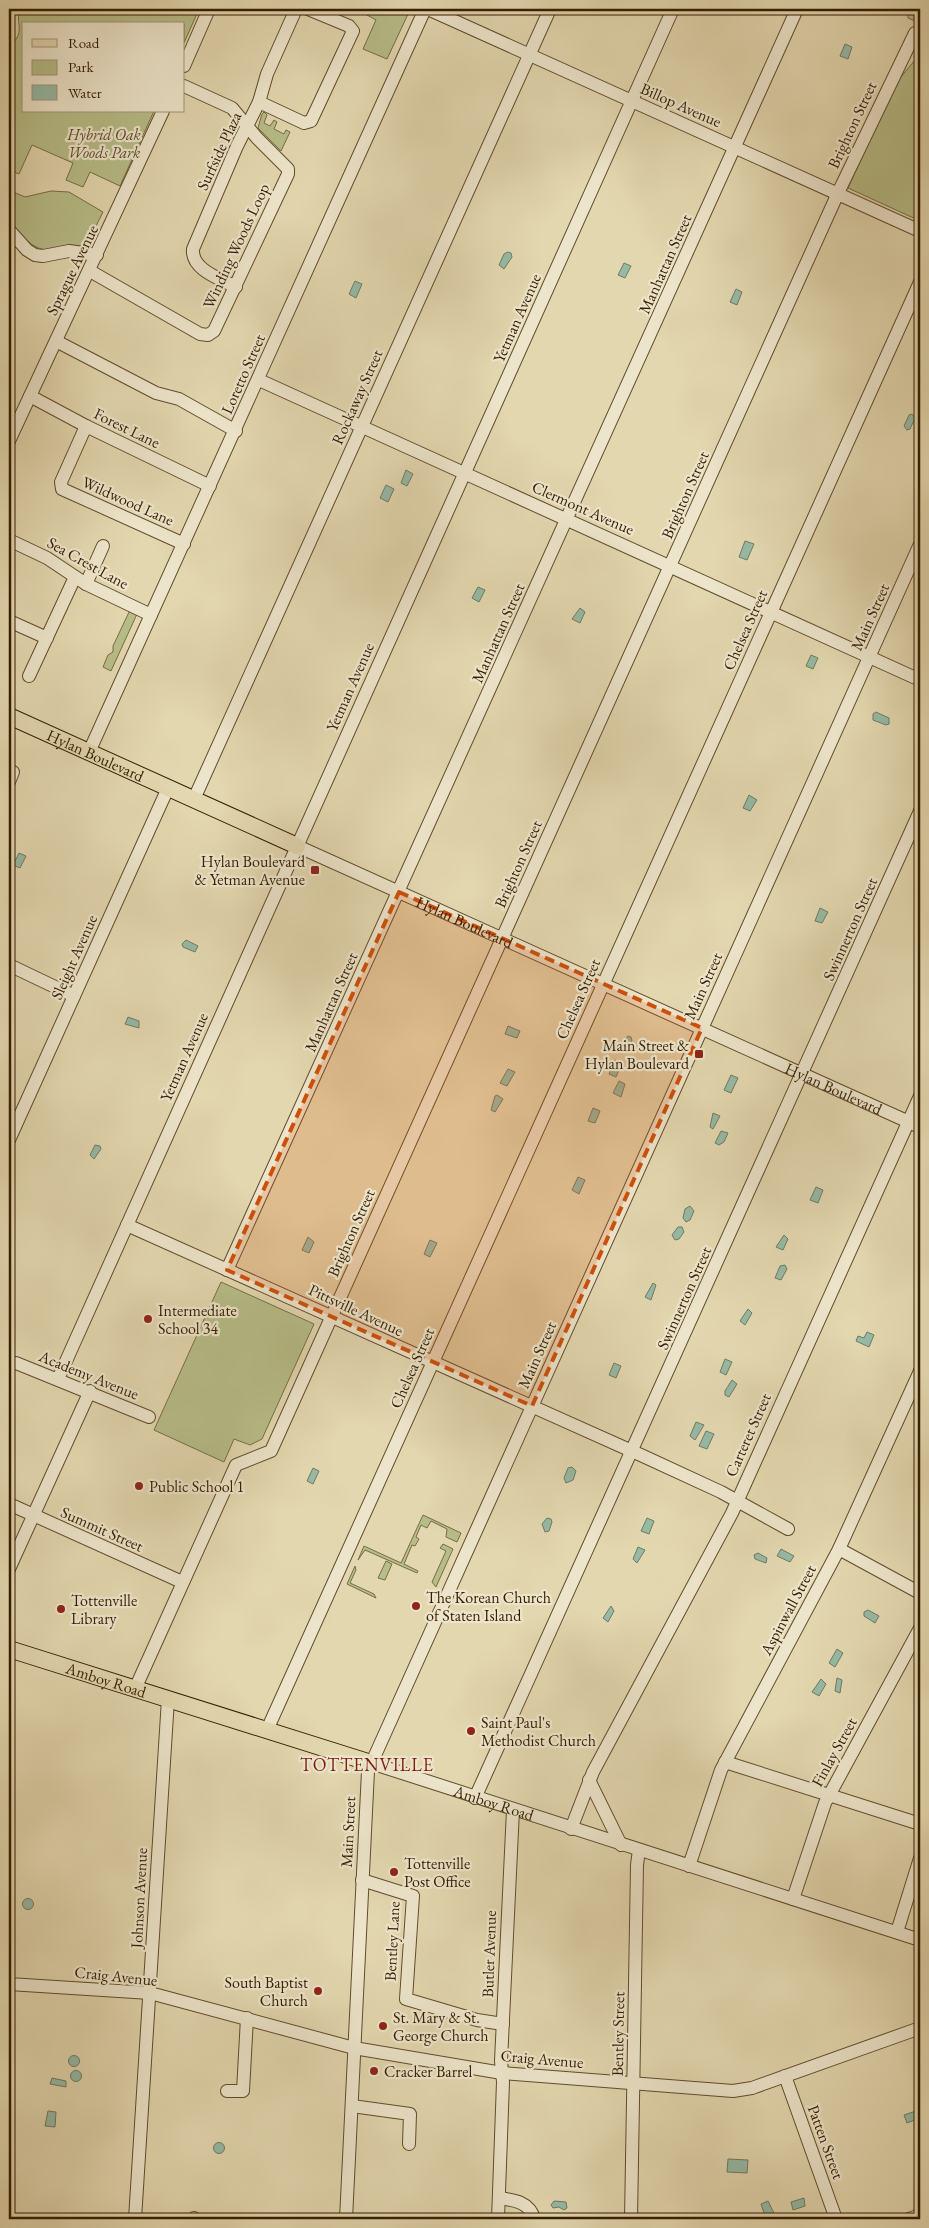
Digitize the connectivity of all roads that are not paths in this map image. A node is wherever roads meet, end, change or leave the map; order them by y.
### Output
1 (209, 9) edge
2 (296, 9) edge
3 (308, 9) edge
4 (427, 9) edge
5 (550, 9) edge
6 (673, 9) edge
7 (797, 9) edge
8 (915, 33) dead end
9 (529, 54) junction
10 (185, 64) edge
11 (185, 86) edge
12 (632, 100) junction
13 (259, 102) junction
14 (164, 112) edge
15 (247, 127) junction
16 (735, 147) junction
17 (838, 193) junction
18 (9, 230) edge
19 (920, 231) edge
20 (97, 255) junction
21 (90, 270) junction
22 (920, 282) edge
23 (236, 286) junction
24 (56, 341) junction
25 (259, 380) junction
26 (30, 396) junction
27 (86, 426) junction
28 (362, 426) junction
29 (236, 431) junction
30 (9, 441) edge
31 (464, 473) junction
32 (210, 486) junction
33 (567, 519) junction
34 (9, 540) edge
35 (184, 544) junction
36 (920, 544) edge
37 (103, 546) dead end
38 (670, 566) junction
39 (80, 581) junction
40 (771, 611) junction
41 (151, 614) junction
42 (9, 621) edge
43 (47, 638) junction
44 (870, 656) junction
45 (29, 676) dead end
46 (920, 680) edge
47 (9, 716) edge
48 (89, 752) junction
49 (168, 788) junction
50 (194, 799) junction
51 (920, 811) edge
52 (297, 846) junction
53 (399, 892) junction
54 (503, 938) junction
55 (9, 965) edge
56 (603, 984) junction
57 (74, 996) junction
58 (702, 1028) junction
59 (803, 1074) junction
60 (920, 1096) edge
61 (915, 1124) edge
62 (9, 1140) edge
63 (127, 1225) junction
64 (227, 1270) junction
65 (331, 1317) junction
66 (16, 1363) dead end
67 (432, 1363) junction
68 (920, 1371) edge
69 (58, 1379) junction
70 (90, 1392) junction
71 (532, 1406) junction
72 (149, 1417) dead end
73 (633, 1451) junction
74 (737, 1501) junction
75 (9, 1504) edge
76 (33, 1515) junction
77 (788, 1528) dead end
78 (839, 1549) junction
79 (9, 1569) edge
80 (182, 1582) junction
81 (920, 1593) edge
82 (920, 1628) edge
83 (9, 1649) edge
84 (135, 1689) junction
85 (168, 1699) junction
86 (267, 1730) junction
87 (725, 1762) junction
88 (371, 1763) junction
89 (589, 1780) junction
90 (829, 1795) junction
91 (475, 1798) junction
92 (513, 1810) junction
93 (920, 1824) edge
94 (571, 1829) junction
95 (621, 1845) junction
96 (639, 1850) junction
97 (920, 1858) edge
98 (689, 1866) junction
99 (362, 1880) junction
100 (793, 1899) junction
101 (896, 1932) junction
102 (920, 1940) edge
103 (9, 1984) edge
104 (150, 1994) junction
105 (247, 2018) junction
106 (503, 2024) junction
107 (920, 2028) edge
108 (354, 2048) junction
109 (502, 2074) junction
110 (785, 2076) junction
111 (634, 2084) junction
112 (227, 2091) dead end
113 (352, 2106) junction
114 (409, 2144) dead end
115 (499, 2198) junction
116 (920, 2215) edge
117 (135, 2219) edge
118 (346, 2219) edge
119 (498, 2219) edge
120 (534, 2219) edge
121 (631, 2219) edge
122 (836, 2219) edge
123 (909, 2219) edge

1 - 10 street
2 - 13 street, Surfside Plaza
3 - 13 street
4 - 9 street, Billop Avenue
4 - 25 street, Loretto Street
5 - 9 street, Rockaway Street
6 - 12 street, Yetman Avenue
7 - 16 street, Manhattan Street
8 - 17 street, Brighton Street
9 - 12 street, Billop Avenue
9 - 28 street, Rockaway Street
11 - 15 street, Winding Woods Loop
12 - 16 street, Billop Avenue
12 - 31 street, Yetman Avenue
13 - 15 street, Surfside Plaza
14 - 20 street, Sprague Avenue
15 - 23 street, Winding Woods Loop
15 - 23 street, Surfside Plaza
16 - 17 street, Billop Avenue
16 - 33 street, Manhattan Street
17 - 19 street, Billop Avenue
17 - 38 street, Brighton Street
18 - 20 street
20 - 21 street, Sprague Avenue
21 - 23 street, Winding Woods Loop
21 - 24 street, Sprague Avenue
22 - 40 street, Chelsea Street
24 - 26 street, Sprague Avenue
24 - 29 street
25 - 28 street, Clermont Avenue
25 - 29 street, Loretto Street
26 - 27 street, Forest Lane
26 - 30 street, Sprague Avenue
27 - 32 street, Forest Lane
27 - 35 street, Wildwood Lane
28 - 31 street, Clermont Avenue
28 - 50 street, Rockaway Street
29 - 32 street, Loretto Street
31 - 33 street, Clermont Avenue
31 - 52 street, Yetman Avenue
32 - 35 street, Loretto Street
33 - 38 street, Clermont Avenue
33 - 53 street, Manhattan Street
34 - 39 street, Sea Crest Lane
35 - 41 street, Loretto Street
36 - 44 street, Main Street
37 - 39 street
38 - 40 street, Clermont Avenue
38 - 54 street, Brighton Street
39 - 41 street, Sea Crest Lane
39 - 43 street
40 - 44 street, Clermont Avenue
40 - 56 street, Chelsea Street
41 - 48 street, Loretto Street
42 - 43 street
43 - 45 street
44 - 46 street, Clermont Avenue
44 - 58 street, Main Street
47 - 48 main road, Hylan Boulevard
48 - 49 main road, Hylan Boulevard
49 - 50 main road, Hylan Boulevard
49 - 57 street, Sleight Avenue
50 - 52 main road, Hylan Boulevard
51 - 59 street, Swinnerton Street
52 - 53 street, Hylan Boulevard
52 - 63 street, Yetman Avenue
53 - 54 street, Hylan Boulevard
53 - 64 street, Manhattan Street
54 - 56 street, Hylan Boulevard
54 - 65 street, Brighton Street
55 - 57 street
56 - 58 street, Hylan Boulevard
56 - 67 street, Chelsea Street
57 - 62 street, Sleight Avenue
58 - 59 street, Hylan Boulevard
58 - 71 street, Main Street
59 - 61 street, Hylan Boulevard
59 - 73 street, Swinnerton Street
60 - 61 street, Carteret Street
61 - 74 street, Carteret Street
63 - 64 street, Pittsville Avenue
63 - 69 street, Yetman Avenue
64 - 65 street, Pittsville Avenue
65 - 67 street, Pittsville Avenue
65 - 80 street, Brighton Street
66 - 69 street, Academy Avenue
67 - 71 street, Pittsville Avenue
67 - 86 street, Chelsea Street
68 - 78 street, Aspinwall Street
69 - 70 street, Academy Avenue
70 - 72 street, Academy Avenue
70 - 76 street
71 - 73 street, Pittsville Avenue
71 - 88 street, Main Street
73 - 74 street, Pittsville Avenue
73 - 91 street, Swinnerton Street
74 - 77 street, Pittsville Avenue
74 - 89 street, Carteret Street
75 - 76 street, Summit Street
76 - 79 street
76 - 80 street, Summit Street
78 - 81 street
78 - 87 street, Aspinwall Street
80 - 84 street, Brighton Street
82 - 90 street, Finlay Street
83 - 84 main road, Amboy Road
84 - 85 main road, Amboy Road
85 - 86 main road, Amboy Road
85 - 104 street, Johnson Avenue
86 - 88 main road, Amboy Road
87 - 90 street
87 - 98 street, Aspinwall Street
88 - 91 street, Amboy Road
88 - 99 street, Main Street
89 - 94 street, Carteret Street
89 - 95 street
90 - 93 street
90 - 100 street, Finlay Street
91 - 92 street, Amboy Road
92 - 94 street, Amboy Road
92 - 106 street, Butler Avenue
94 - 95 street, Amboy Road
95 - 96 street, Amboy Road
96 - 98 street, Amboy Road
96 - 111 street, Bentley Street
97 - 101 street
98 - 100 street, Amboy Road
99 - 106 street, Bentley Lane
99 - 108 street, Main Street
100 - 101 street, Amboy Road
101 - 102 street, Amboy Road
103 - 104 street, Craig Avenue
104 - 105 street, Craig Avenue
104 - 117 street, Johnson Avenue
105 - 108 street, Craig Avenue
105 - 112 street
106 - 109 street, Butler Avenue
107 - 110 street, Craig Avenue
108 - 109 street, Craig Avenue
108 - 113 street, Main Street
109 - 111 street, Craig Avenue
109 - 115 street, Butler Avenue
110 - 111 street, Craig Avenue
110 - 122 street, Patten Street
111 - 121 street, Bentley Street
113 - 114 street
113 - 118 street, Main Street
115 - 119 street, Butler Avenue
115 - 120 street
116 - 123 street

